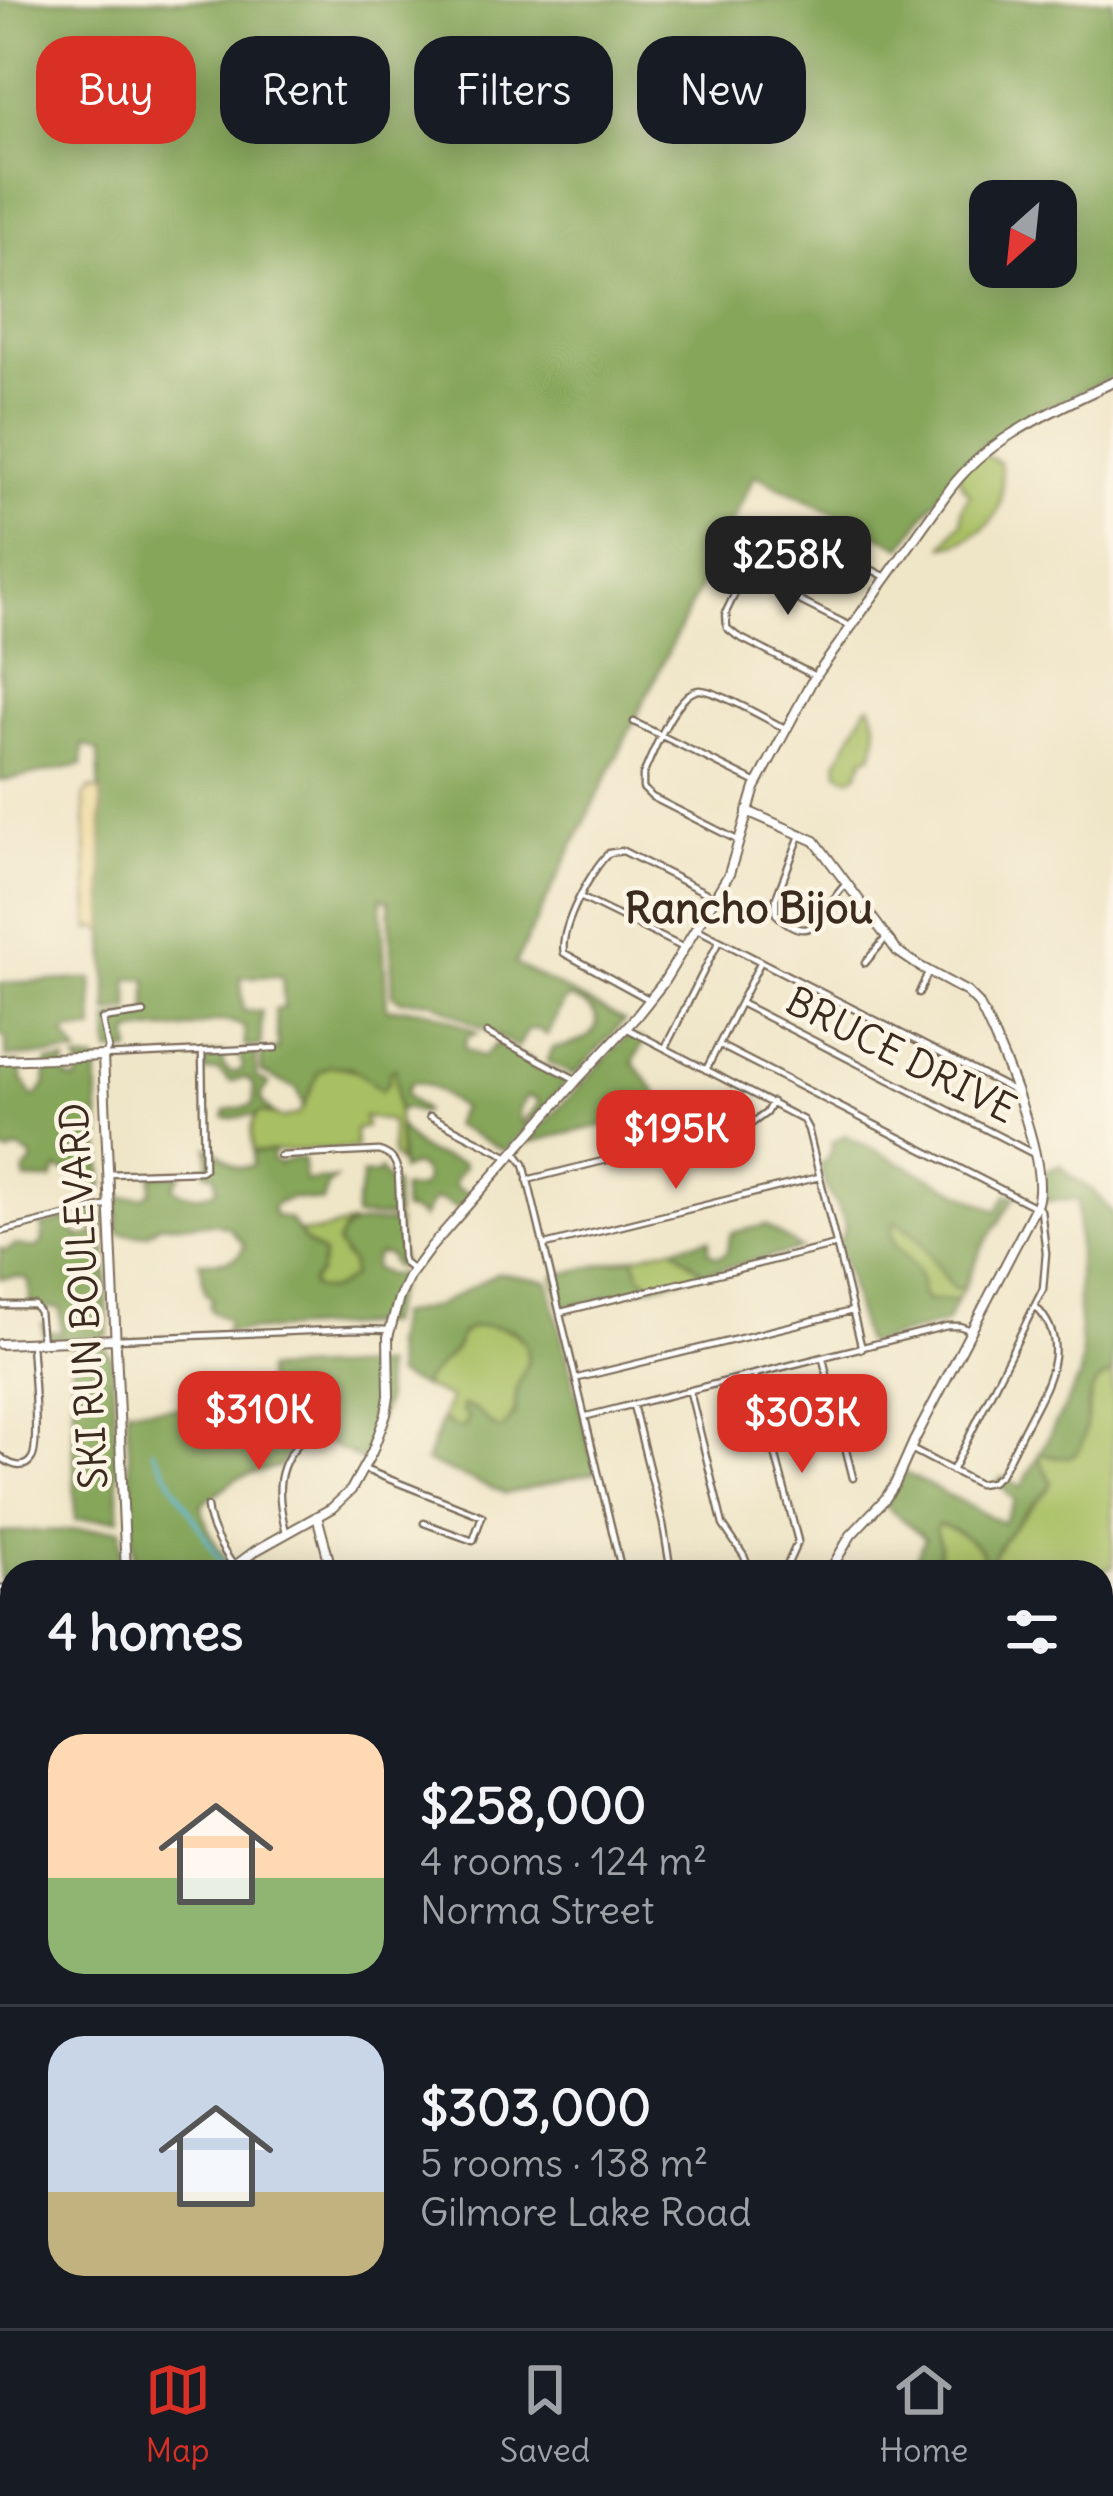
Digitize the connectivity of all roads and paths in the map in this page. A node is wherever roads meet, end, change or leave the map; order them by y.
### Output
1 (1113, 382) edge
2 (744, 573) junction
3 (886, 577) junction
4 (850, 626) junction
5 (815, 676) junction
6 (634, 722) dead end
7 (786, 729) junction
8 (663, 736) junction
9 (758, 783) junction
10 (747, 811) junction
11 (801, 833) junction
12 (740, 842) junction
13 (847, 884) junction
14 (582, 898) junction
15 (716, 898) junction
16 (695, 928) junction
17 (886, 938) junction
18 (719, 941) junction
19 (684, 948) junction
20 (760, 963) junction
21 (865, 963) dead end
22 (929, 971) junction
23 (919, 993) dead end
24 (650, 1000) junction
25 (740, 1003) junction
26 (144, 1013) dead end
27 (626, 1028) junction
28 (487, 1034) dead end
29 (718, 1045) junction
30 (276, 1048) dead end
31 (665, 1048) junction
32 (202, 1051) junction
33 (103, 1056) junction
34 (0, 1060) edge
35 (706, 1070) junction
36 (577, 1080) junction
37 (1015, 1091) junction
38 (772, 1102) junction
39 (430, 1116) dead end
40 (512, 1154) junction
41 (1037, 1155) junction
42 (280, 1156) dead end
43 (108, 1174) junction
44 (819, 1177) junction
45 (527, 1180) junction
46 (110, 1205) junction
47 (1036, 1206) junction
48 (0, 1232) edge
49 (836, 1245) junction
50 (543, 1246) junction
51 (413, 1270) junction
52 (0, 1305) edge
53 (1035, 1306) junction
54 (852, 1311) junction
55 (559, 1312) junction
56 (389, 1330) junction
57 (971, 1330) junction
58 (116, 1339) junction
59 (36, 1343) junction
60 (0, 1345) edge
61 (862, 1349) junction
62 (823, 1359) junction
63 (755, 1374) junction
64 (576, 1378) junction
65 (689, 1391) junction
66 (633, 1405) junction
67 (586, 1417) junction
68 (308, 1436) dead end
69 (911, 1449) junction
70 (0, 1456) edge
71 (364, 1469) junction
72 (952, 1471) junction
73 (853, 1478) dead end
74 (207, 1507) dead end
75 (317, 1516) junction
76 (424, 1523) dead end
77 (286, 1532) junction
78 (125, 1560) edge
79 (227, 1560) edge
80 (244, 1560) edge
81 (329, 1560) edge
82 (619, 1560) edge
83 (669, 1560) edge
84 (746, 1560) edge
85 (789, 1560) edge
86 (836, 1560) edge

1 - 3 street
2 - 3 street
2 - 4 street
2 - 5 street
3 - 4 street
4 - 5 street
5 - 7 street
6 - 8 street
7 - 8 street
7 - 9 street
8 - 9 street
8 - 12 street
9 - 10 street
10 - 11 street
10 - 12 street
11 - 13 street
11 - 13 street
12 - 15 street
13 - 17 street
14 - 15 street
14 - 19 street
14 - 24 street
15 - 16 street
16 - 18 street
16 - 19 street
17 - 21 street
17 - 22 street
18 - 20 street
18 - 31 street
19 - 24 street
20 - 25 street
20 - 37 street
22 - 23 street
22 - 37 street
24 - 27 street
25 - 29 street
25 - 41 street, BRUCE DRIVE
26 - 33 street, SKI RUN BOULEVARD
27 - 31 street
27 - 36 street
28 - 36 street
29 - 35 street
29 - 47 street
30 - 32 street
31 - 35 street
32 - 33 street
32 - 43 street
33 - 34 street
33 - 43 street, SKI RUN BOULEVARD
35 - 38 street
36 - 40 street
37 - 41 street
38 - 44 street
38 - 45 street
39 - 40 street
40 - 45 street
40 - 51 street
41 - 47 street
42 - 51 street
43 - 46 street, SKI RUN BOULEVARD
44 - 49 street
44 - 50 street
45 - 50 street
46 - 48 street
46 - 58 street, SKI RUN BOULEVARD
47 - 53 street
47 - 57 street
49 - 54 street
49 - 55 street
50 - 55 street
51 - 56 street
52 - 59 street
53 - 72 street
53 - 72 street
54 - 61 street
54 - 64 street
55 - 64 street
56 - 58 street
56 - 71 street
57 - 61 street
57 - 69 street
58 - 59 street
58 - 78 street, SKI RUN BOULEVARD
59 - 60 street
59 - 70 street
61 - 62 street
62 - 63 street
62 - 73 street
63 - 65 street
63 - 85 street
64 - 67 street
65 - 66 street
65 - 84 street
66 - 67 street
66 - 83 street
67 - 82 street
68 - 77 street
69 - 72 street
69 - 86 street
71 - 75 street
71 - 76 street
74 - 79 street
75 - 77 street
75 - 81 street
77 - 80 street

